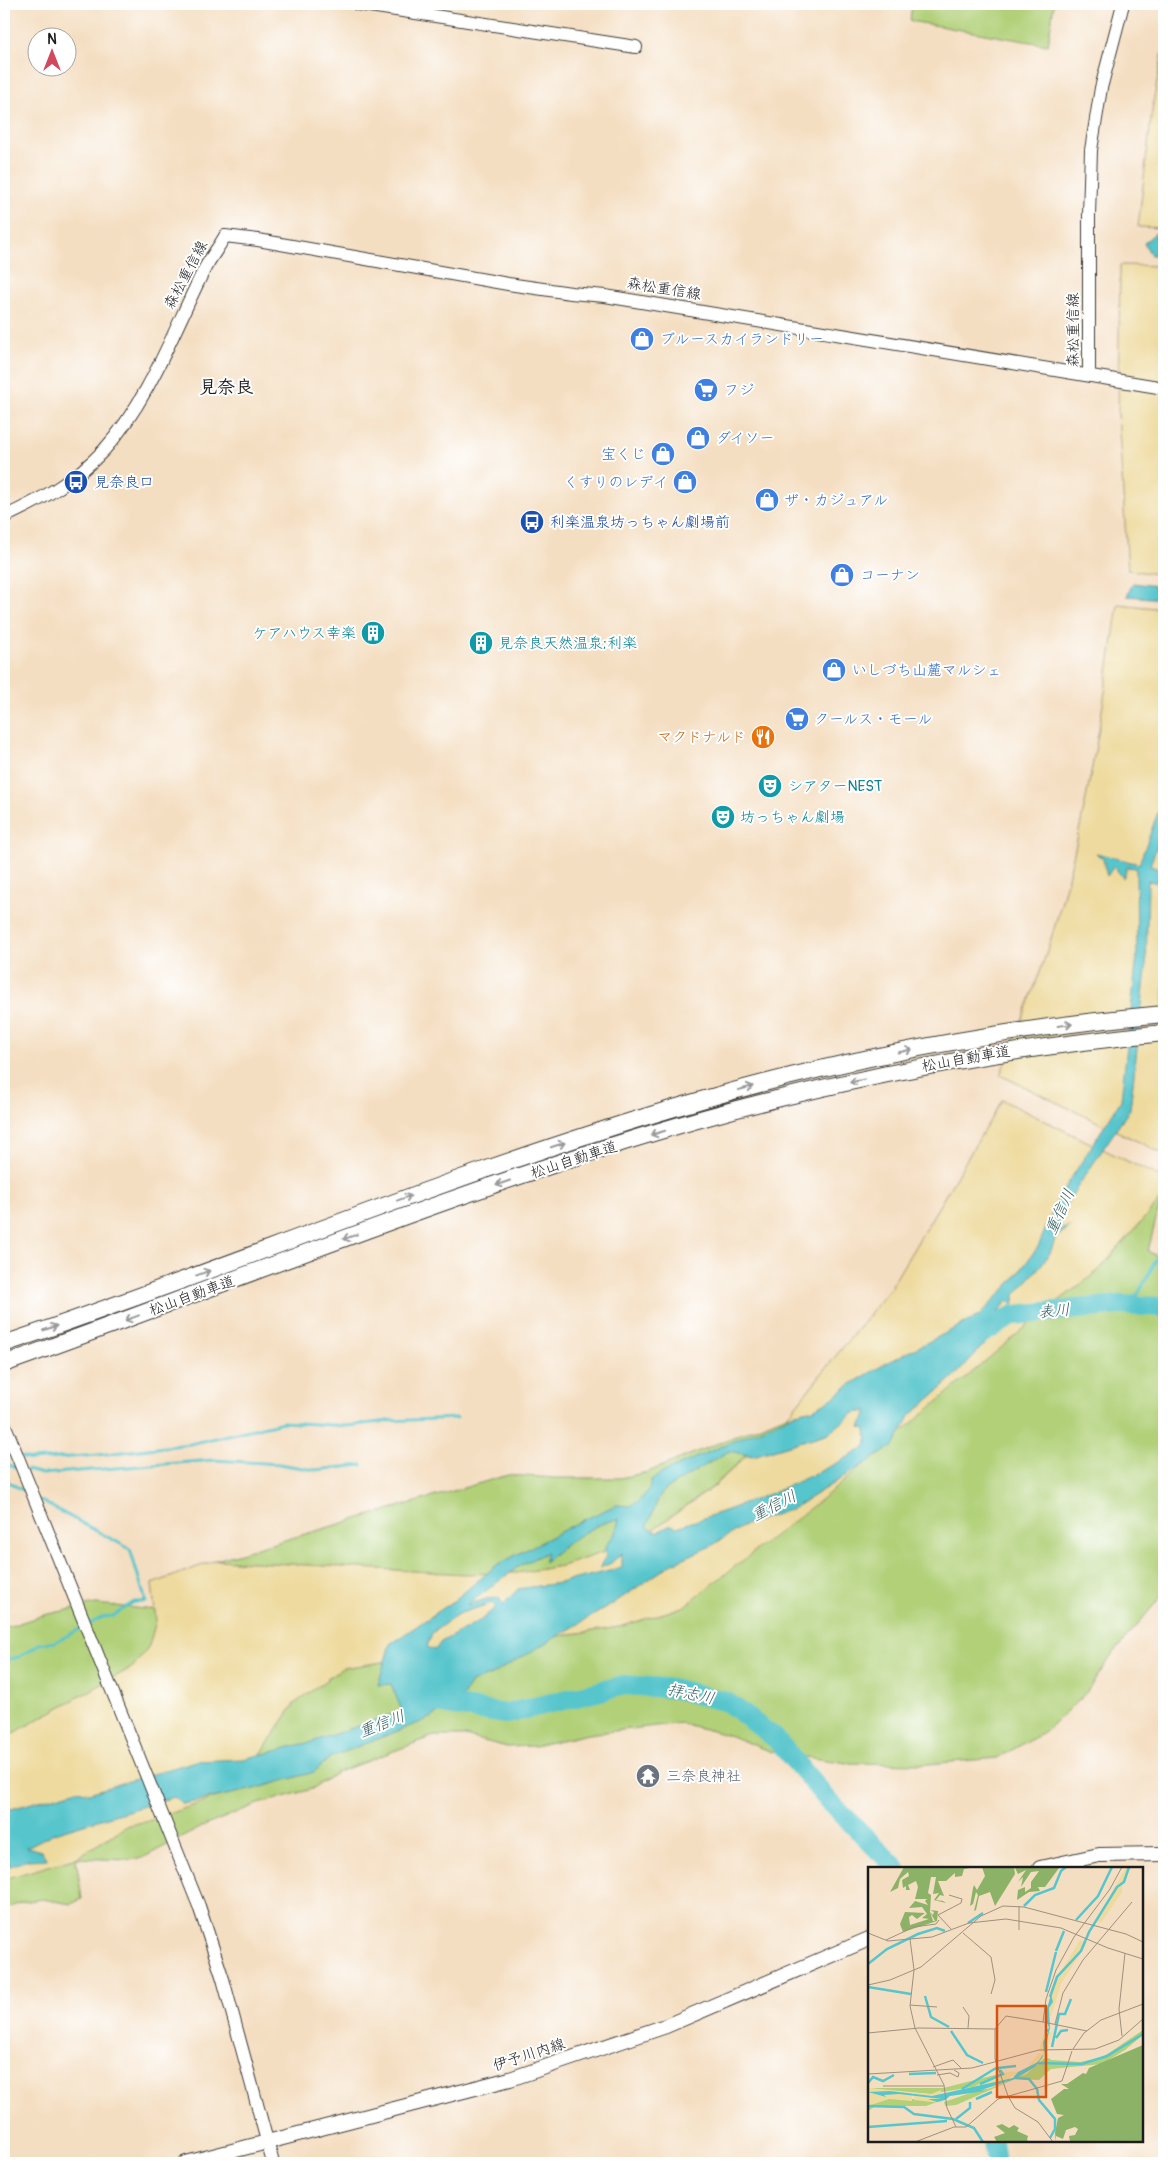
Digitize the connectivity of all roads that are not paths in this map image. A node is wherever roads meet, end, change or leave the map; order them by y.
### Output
1 (357, 4) edge
2 (1123, 4) edge
3 (636, 46) dead end
4 (1089, 376) junction
5 (1164, 388) edge
6 (4, 517) edge
7 (1164, 1014) edge
8 (1164, 1033) edge
9 (4, 1344) edge
10 (4, 1364) edge
11 (4, 1423) edge
12 (1164, 1854) edge
13 (1045, 1867) edge
14 (868, 1939) edge
15 (267, 2142) junction
16 (186, 2163) edge
17 (273, 2163) edge

1 - 3 main road
2 - 4 main road, 森松重信線
4 - 5 main road
4 - 6 main road, 森松重信線
9 -> 7 highway, 松山自動車道
8 -> 10 highway, 松山自動車道
11 - 15 main road
12 - 13 main road
14 - 15 main road, 伊予川内線
15 - 16 main road, 伊予川内線
15 - 17 main road

